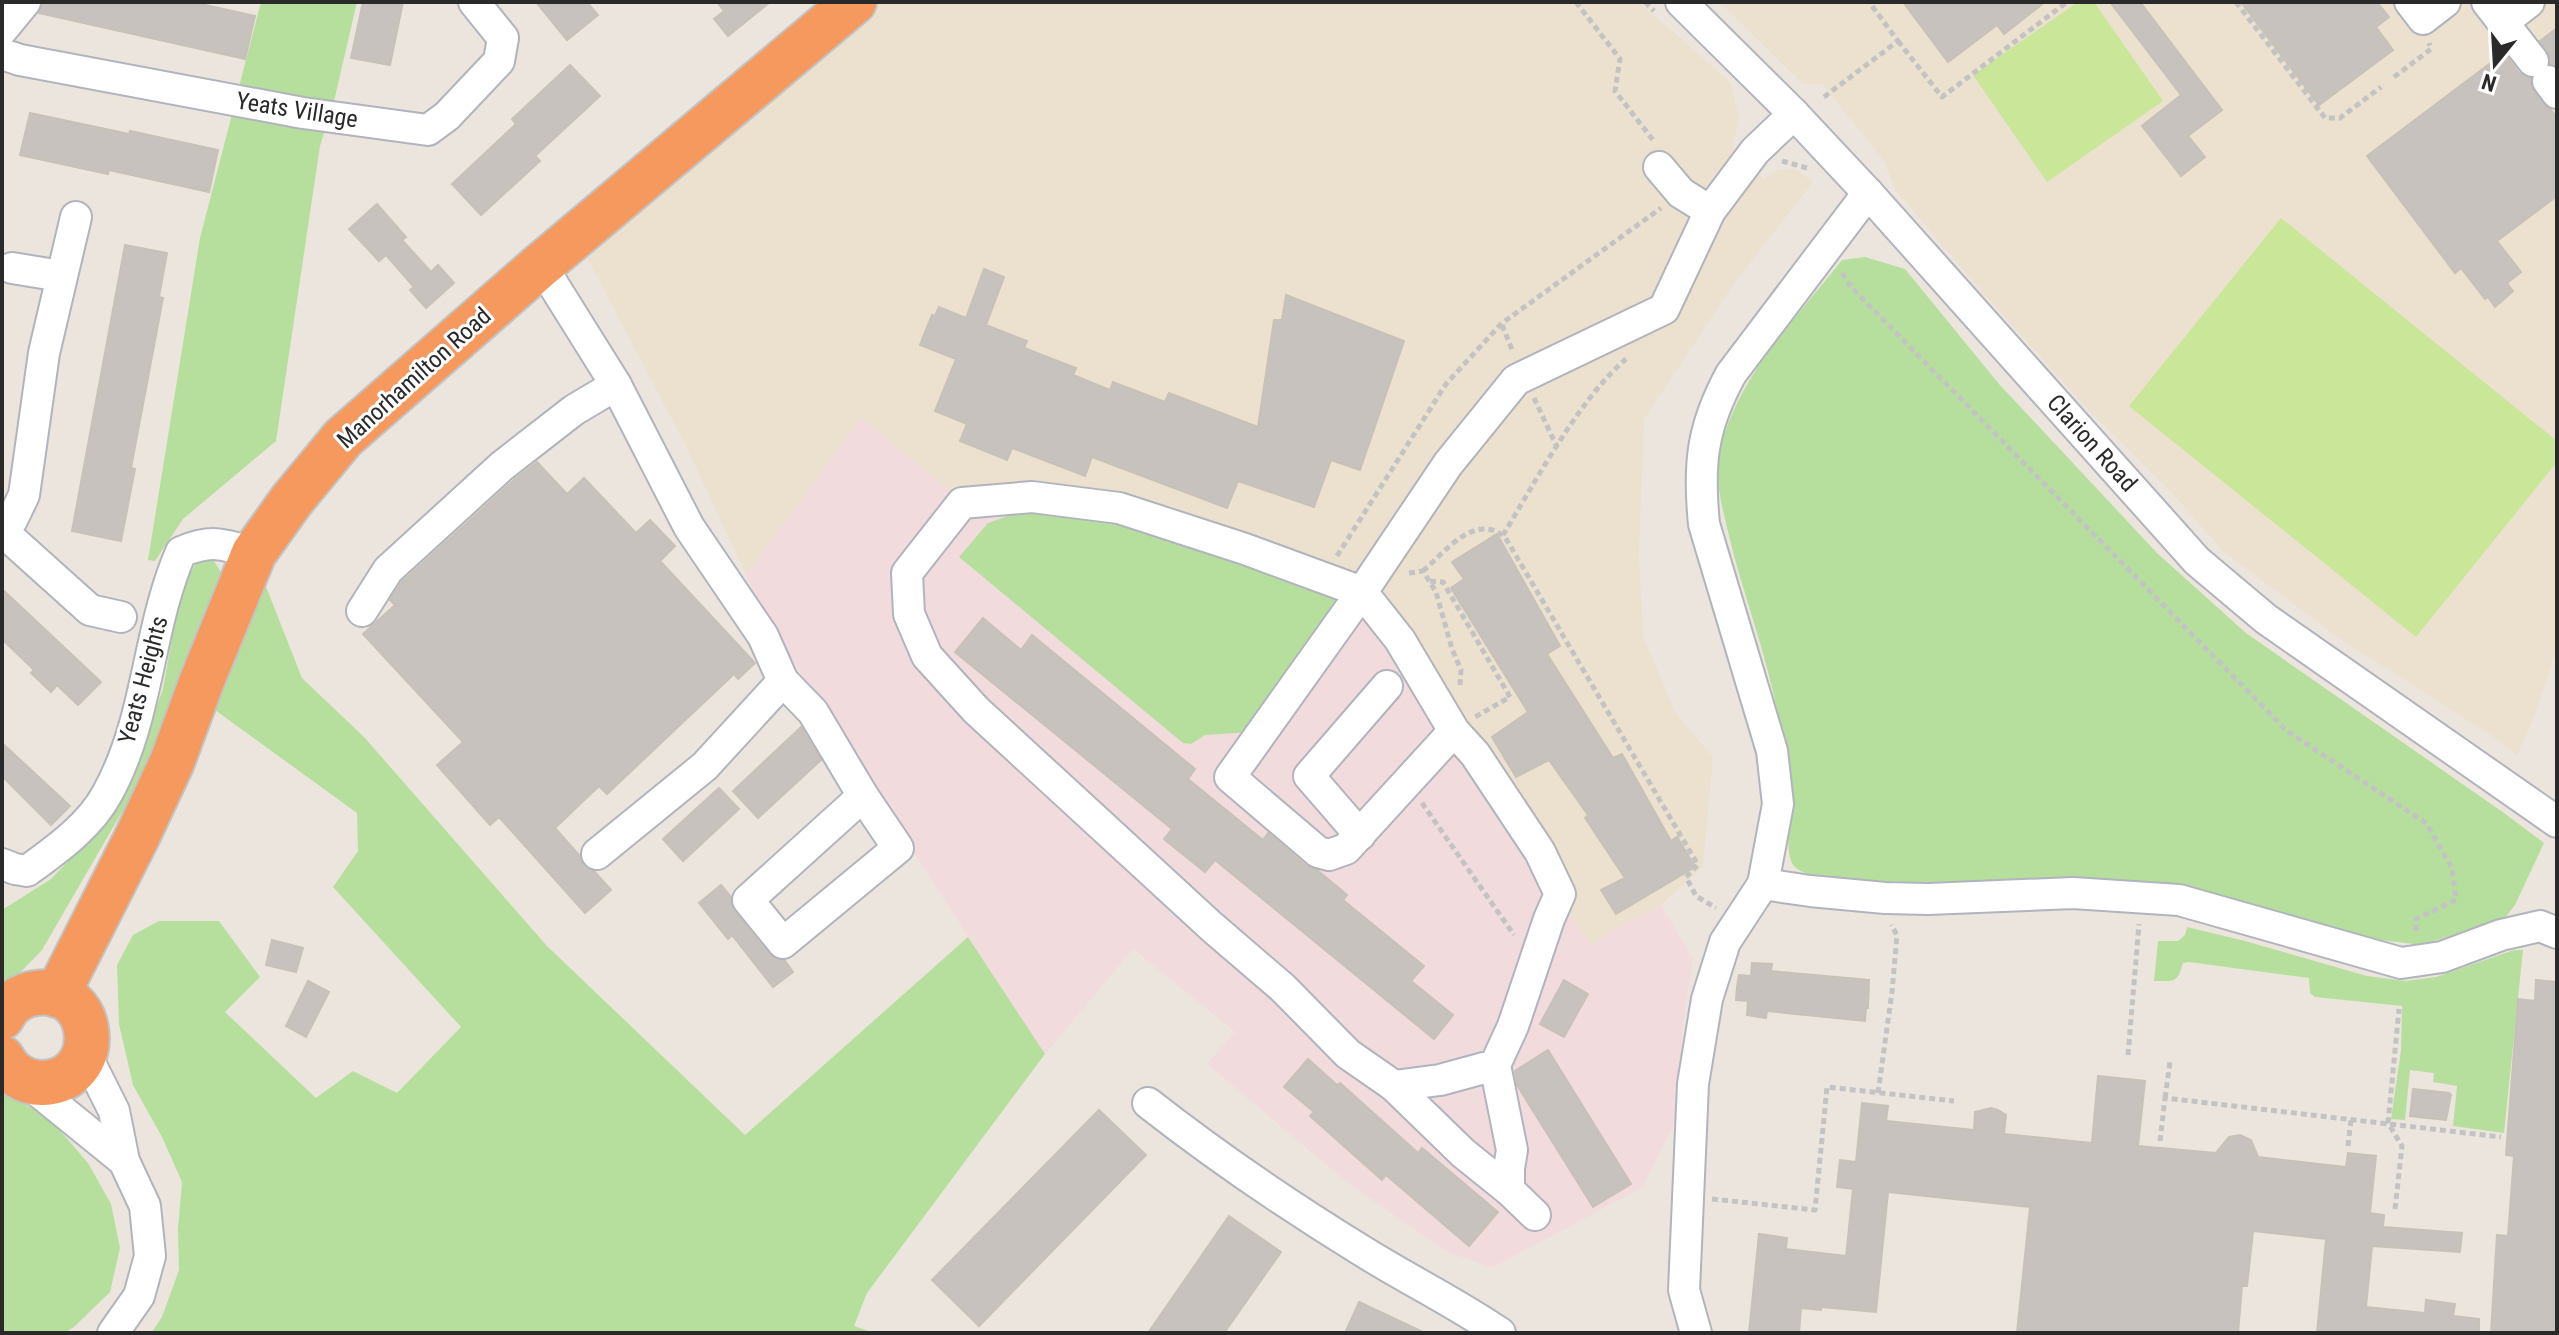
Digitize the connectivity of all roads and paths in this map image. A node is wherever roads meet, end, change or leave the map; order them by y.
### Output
1 (25, 2) edge
2 (474, 2) edge
3 (854, 2) edge
4 (1576, 2) edge
5 (1681, 2) edge
6 (1869, 2) edge
7 (2067, 2) edge
8 (2236, 2) edge
9 (2529, 2) edge
10 (2426, 8) edge
11 (2495, 12) edge
12 (2, 30) edge
13 (1898, 41) junction
14 (2, 54) edge
15 (2394, 77) dead end
16 (2546, 78) edge
17 (2381, 87) dead end
18 (1824, 97) dead end
19 (1794, 114) junction
20 (1658, 157) joint
21 (1681, 193) junction
22 (1868, 193) junction
23 (1710, 211) junction
24 (76, 217) dead end
25 (1827, 248) junction
26 (541, 265) junction
27 (12, 268) dead end
28 (61, 276) junction
29 (1524, 377) junction
30 (616, 385) junction
31 (1557, 448) dead end
32 (2, 530) edge
33 (254, 553) junction
34 (1423, 571) junction
35 (1323, 578) junction
36 (1371, 580) junction
37 (1429, 581) junction
38 (362, 611) dead end
39 (121, 617) dead end
40 (783, 681) junction
41 (1387, 686) dead end
42 (1457, 693) dead end
43 (1454, 731) junction
44 (1407, 783) junction
45 (863, 796) junction
46 (2557, 822) edge
47 (1360, 835) junction
48 (597, 854) dead end
49 (2, 864) edge
50 (1763, 884) junction
51 (1887, 919) dead end
52 (2139, 920) dead end
53 (1738, 921) junction
54 (2557, 933) edge
55 (1513, 943) dead end
56 (2415, 961) junction
57 (57, 995) junction
58 (2399, 1009) dead end
59 (2, 1017) edge
60 (85, 1053) junction
61 (2128, 1055) dead end
62 (2170, 1062) dead end
63 (1495, 1065) junction
64 (13, 1069) edge
65 (1394, 1086) junction
66 (1878, 1093) junction
67 (2165, 1098) junction
68 (1954, 1101) dead end
69 (1148, 1103) dead end
70 (2351, 1119) junction
71 (2388, 1123) junction
72 (2501, 1137) dead end
73 (2160, 1141) dead end
74 (2348, 1146) dead end
75 (124, 1161) junction
76 (1509, 1190) junction
77 (1687, 1197) junction
78 (2395, 1209) dead end
79 (1535, 1215) dead end
80 (113, 1333) edge
81 (1500, 1333) edge
82 (1696, 1333) edge

1 - 12 street
2 - 14 street, Yeats Village
3 - 26 highway, Manorhamilton Road
4 - 20 path
5 - 19 street, Clarion Road
6 - 13 path
7 - 13 path
8 - 17 path
9 - 11 street
10 - 15 path
11 - 16 street
13 - 18 path
19 - 22 street, Clarion Road
19 - 23 street
20 - 21 street
21 - 23 street
21 - 35 path
22 - 25 street
22 - 46 street, Clarion Road
23 - 29 street
24 - 28 street
25 - 50 street
25 - 56 path
26 - 30 street
26 - 33 highway, Manorhamilton Road
27 - 28 street
28 - 32 street
29 - 31 path
29 - 36 street
30 - 38 street
30 - 40 street
32 - 39 street
33 - 49 street, Yeats Heights
33 - 57 highway, Manorhamilton Road
34 - 36 path
34 - 37 path
34 - 53 path
35 - 36 street
35 - 65 street
36 - 43 street
36 - 47 street
37 - 42 path
37 - 43 path
40 - 45 street
40 - 48 street
41 - 47 street
43 - 44 street
43 - 63 street
44 - 47 street
44 - 55 path
45 - 45 street
50 - 53 street
50 - 56 street
51 - 66 path
52 - 61 path
53 - 77 street
54 - 56 street
57 - 59 highway
57 - 60 highway
58 - 71 path
60 - 64 highway
60 - 75 street
62 - 67 path
63 - 65 street
63 - 76 street
64 - 75 street
65 - 76 street
66 - 68 path
66 - 77 path
67 - 70 path
67 - 73 path
69 - 81 street
70 - 71 path
70 - 74 path
71 - 72 path
71 - 78 path
75 - 80 street
76 - 79 street
77 - 82 street

